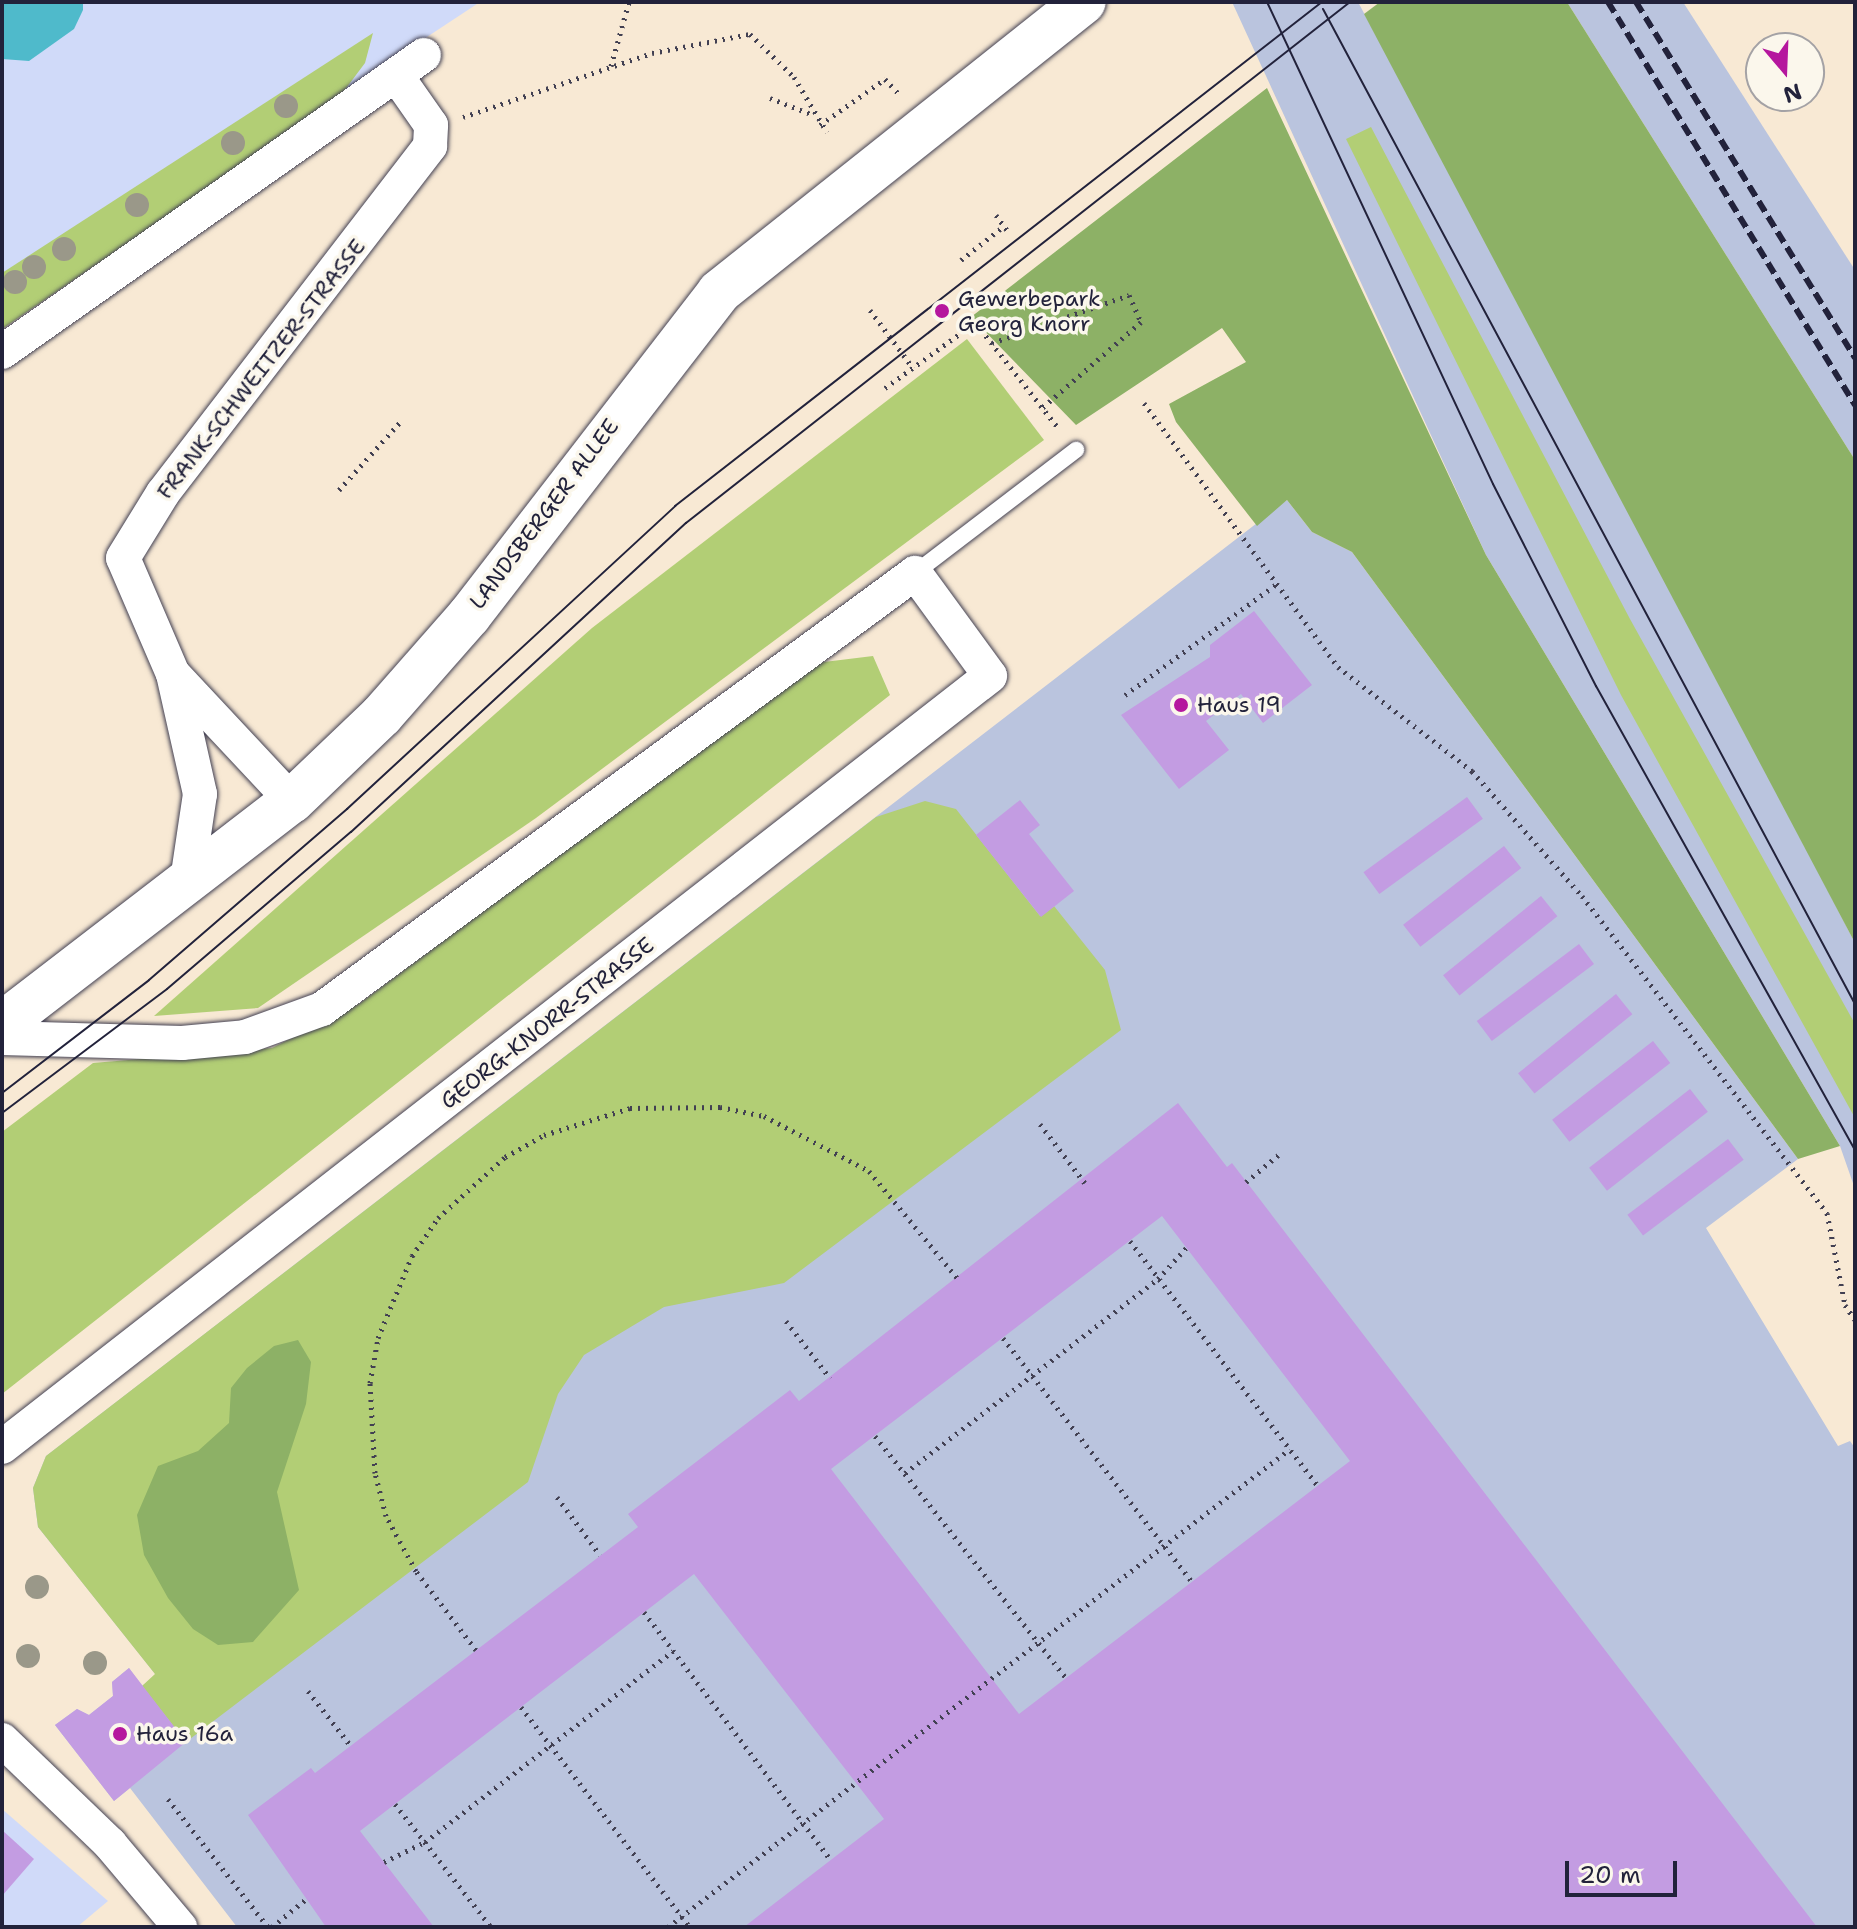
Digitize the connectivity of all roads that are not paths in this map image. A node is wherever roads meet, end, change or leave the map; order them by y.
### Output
1 (1084, 2) edge
2 (424, 55) dead end
3 (396, 75) junction
4 (2, 352) edge
5 (1076, 450) dead end
6 (915, 573) junction
7 (173, 674) junction
8 (292, 801) junction
9 (187, 881) junction
10 (2, 1024) edge
11 (2, 1038) edge
12 (2, 1447) edge
13 (2, 1740) edge
14 (180, 1927) edge

1 - 8 main road, LANDSBERGER ALLEE
2 - 3 street
3 - 4 street
3 - 7 street, FRANK-SCHWEITZER-STRASSE
5 - 6 lane
6 - 11 street
6 - 12 street, GEORG-KNORR-STRASSE
7 - 8 street, FRANK-SCHWEITZER-STRASSE
7 - 9 street, FRANK-SCHWEITZER-STRASSE
8 - 9 main road, LANDSBERGER ALLEE
9 - 10 main road, LANDSBERGER ALLEE
13 - 14 street

